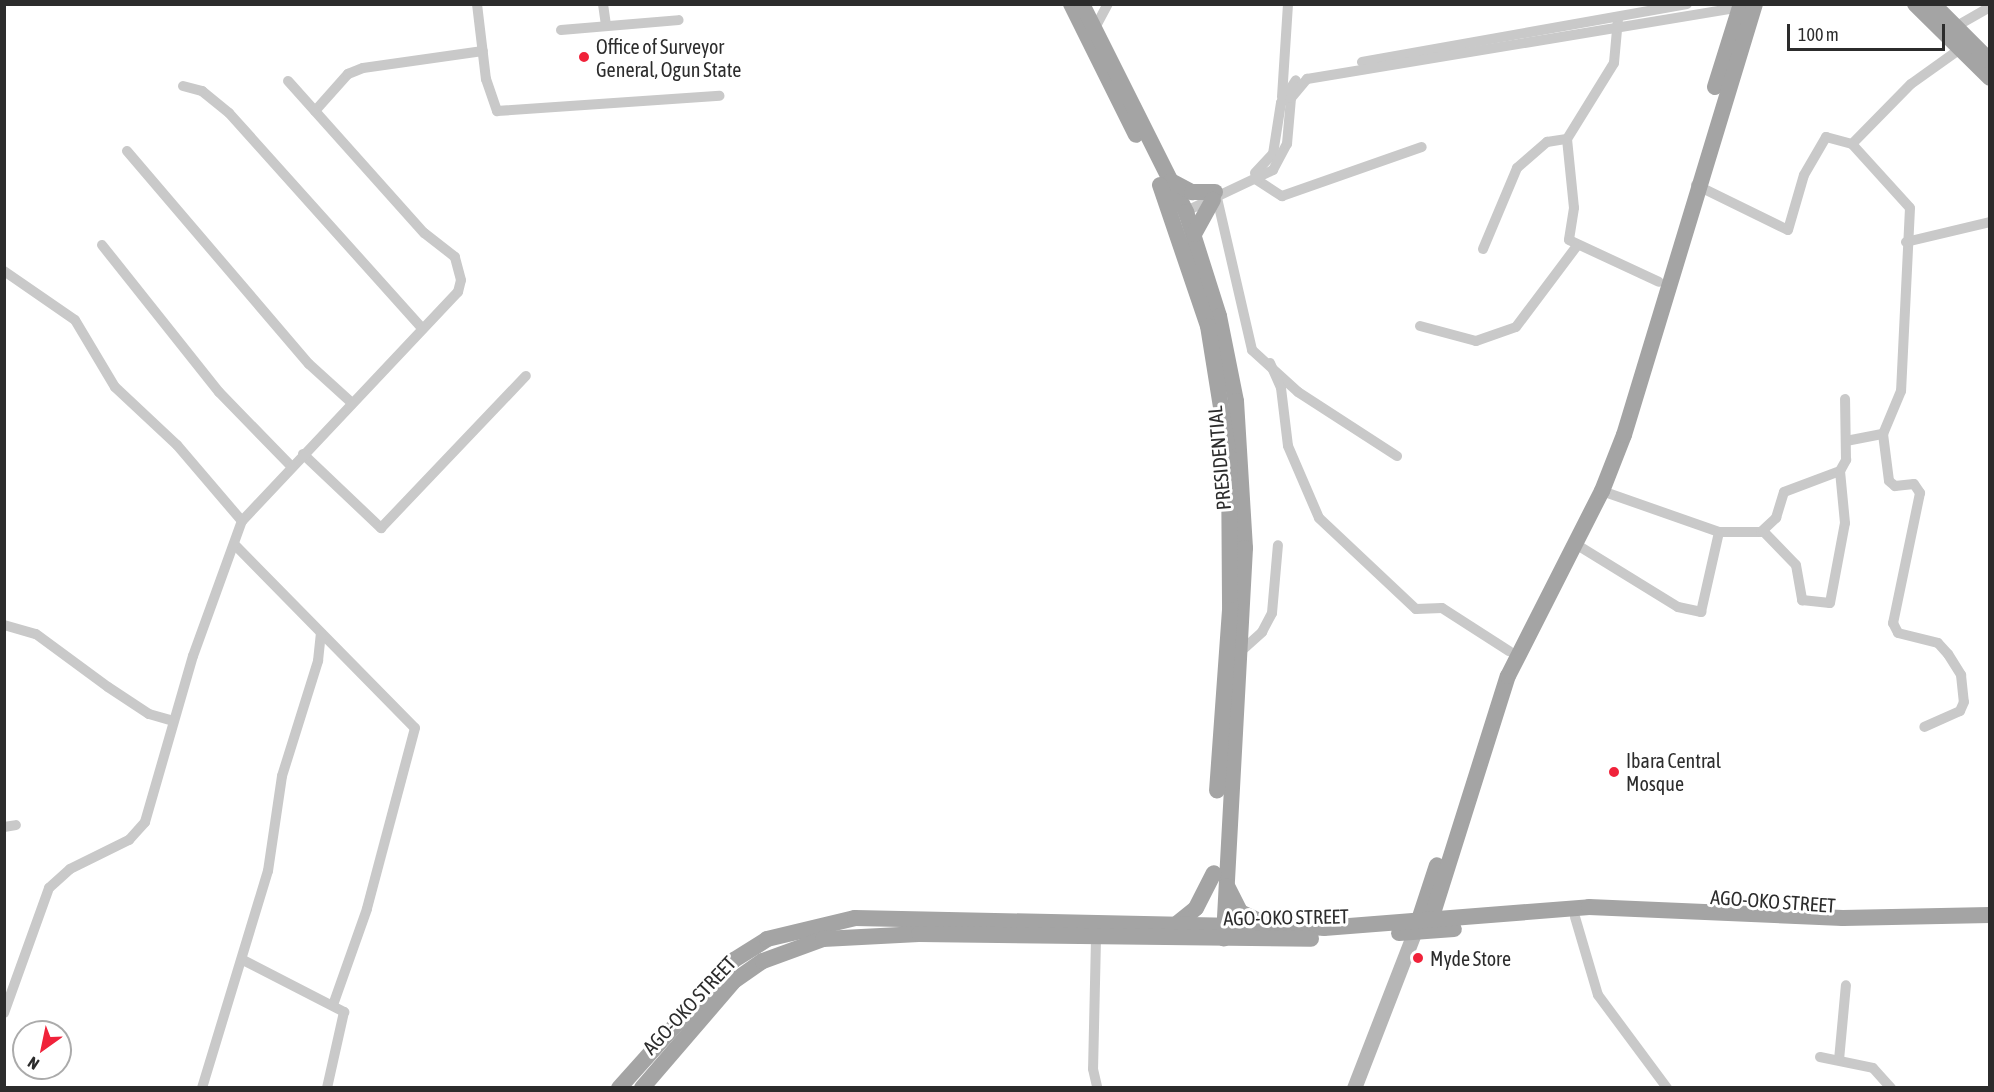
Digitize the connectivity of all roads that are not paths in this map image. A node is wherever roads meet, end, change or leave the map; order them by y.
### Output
1 (477, 4) edge
2 (603, 4) edge
3 (1071, 4) edge
4 (1083, 4) edge
5 (1107, 4) edge
6 (1288, 4) edge
7 (1687, 4) edge
8 (1915, 4) edge
9 (1933, 4) edge
10 (1747, 6) edge
11 (1989, 7) edge
12 (679, 20) dead end
13 (1618, 20) junction
14 (606, 25) junction
15 (1955, 27) junction
16 (1095, 28) junction
17 (561, 30) dead end
18 (1960, 49) junction
19 (483, 51) junction
20 (1989, 61) edge
21 (1989, 78) edge
22 (288, 81) dead end
23 (183, 86) dead end
24 (719, 96) dead end
25 (1281, 104) junction
26 (315, 111) junction
27 (1567, 139) junction
28 (1852, 144) junction
29 (1422, 147) dead end
30 (127, 151) dead end
31 (1257, 180) junction
32 (1171, 181) junction
33 (1696, 185) junction
34 (1215, 197) junction
35 (1178, 210) junction
36 (1989, 222) edge
37 (1194, 234) junction
38 (1906, 242) junction
39 (102, 244) dead end
40 (1576, 247) junction
41 (1483, 249) dead end
42 (4, 271) edge
43 (1659, 282) junction
44 (1420, 326) dead end
45 (423, 329) junction
46 (1270, 363) junction
47 (526, 376) dead end
48 (1845, 399) dead end
49 (352, 403) junction
50 (1883, 434) junction
51 (1846, 441) junction
52 (303, 454) junction
53 (1397, 456) dead end
54 (292, 467) junction
55 (1840, 471) junction
56 (1602, 491) junction
57 (242, 521) junction
58 (1763, 531) junction
59 (1719, 532) junction
60 (1574, 543) junction
61 (1278, 544) dead end
62 (236, 546) junction
63 (4, 625) edge
64 (321, 633) junction
65 (1509, 651) junction
66 (1240, 652) junction
67 (173, 721) junction
68 (1924, 727) dead end
69 (1219, 874) junction
70 (1989, 915) edge
71 (1575, 917) junction
72 (1989, 924) edge
73 (1174, 926) junction
74 (1423, 926) junction
75 (1278, 927) junction
76 (1219, 933) junction
77 (1096, 939) junction
78 (243, 960) junction
79 (1846, 985) dead end
80 (333, 1005) junction
81 (4, 1013) edge
82 (1820, 1057) dead end
83 (1839, 1060) junction
84 (202, 1088) edge
85 (327, 1088) edge
86 (620, 1088) edge
87 (642, 1088) edge
88 (1097, 1088) edge
89 (1354, 1088) edge
90 (1667, 1088) edge
91 (1891, 1088) edge

1 - 19 street
2 - 14 street
3 - 35 main road
4 - 16 main road, PRESIDENTIAL
5 - 16 street
6 - 25 street
7 - 13 street
8 - 18 main road
9 - 15 main road
10 - 13 street
10 - 33 main road
10 - 43 main road
11 - 15 street
12 - 14 street
13 - 25 street
13 - 27 street
13 - 31 street
14 - 17 street
15 - 20 main road
16 - 32 main road, PRESIDENTIAL
18 - 21 main road
18 - 28 street
19 - 24 street
19 - 26 street
22 - 26 street
23 - 45 street
25 - 34 street
26 - 45 street
27 - 40 street
27 - 41 street
28 - 33 street
28 - 38 street
29 - 31 street
30 - 49 street
31 - 34 street
32 - 34 main road
32 - 35 main road, PRESIDENTIAL
33 - 56 main road
34 - 35 street
34 - 37 main road
34 - 46 street
35 - 37 main road, PRESIDENTIAL
35 - 69 main road
36 - 38 street
37 - 66 main road, PRESIDENTIAL
38 - 50 street
39 - 54 street
40 - 43 street
40 - 44 street
42 - 57 street
43 - 65 main road
45 - 49 street
46 - 53 street
46 - 65 street
47 - 52 street
48 - 51 street
49 - 52 street
50 - 51 street
50 - 68 street
51 - 55 street
52 - 54 street
54 - 57 street
55 - 58 street
55 - 58 street
56 - 59 street
56 - 60 main road
57 - 62 street
58 - 59 street
59 - 60 street
60 - 74 main road
61 - 66 street
62 - 64 street
62 - 67 street
63 - 67 street
64 - 78 street
64 - 80 street
65 - 74 main road
66 - 69 main road, PRESIDENTIAL
67 - 81 street
69 - 73 main road
69 - 75 main road
69 - 76 main road, PRESIDENTIAL
70 - 74 main road
71 - 72 main road, AGO-OKO STREET
71 - 74 main road, AGO-OKO STREET
71 - 90 street
73 - 76 main road
73 - 86 main road
74 - 75 main road
74 - 76 main road, AGO-OKO STREET
74 - 89 street
75 - 76 main road
76 - 77 main road, AGO-OKO STREET
77 - 87 main road, AGO-OKO STREET
77 - 88 street
78 - 80 street
78 - 84 street
79 - 83 street
80 - 85 street
82 - 83 street
83 - 91 street

